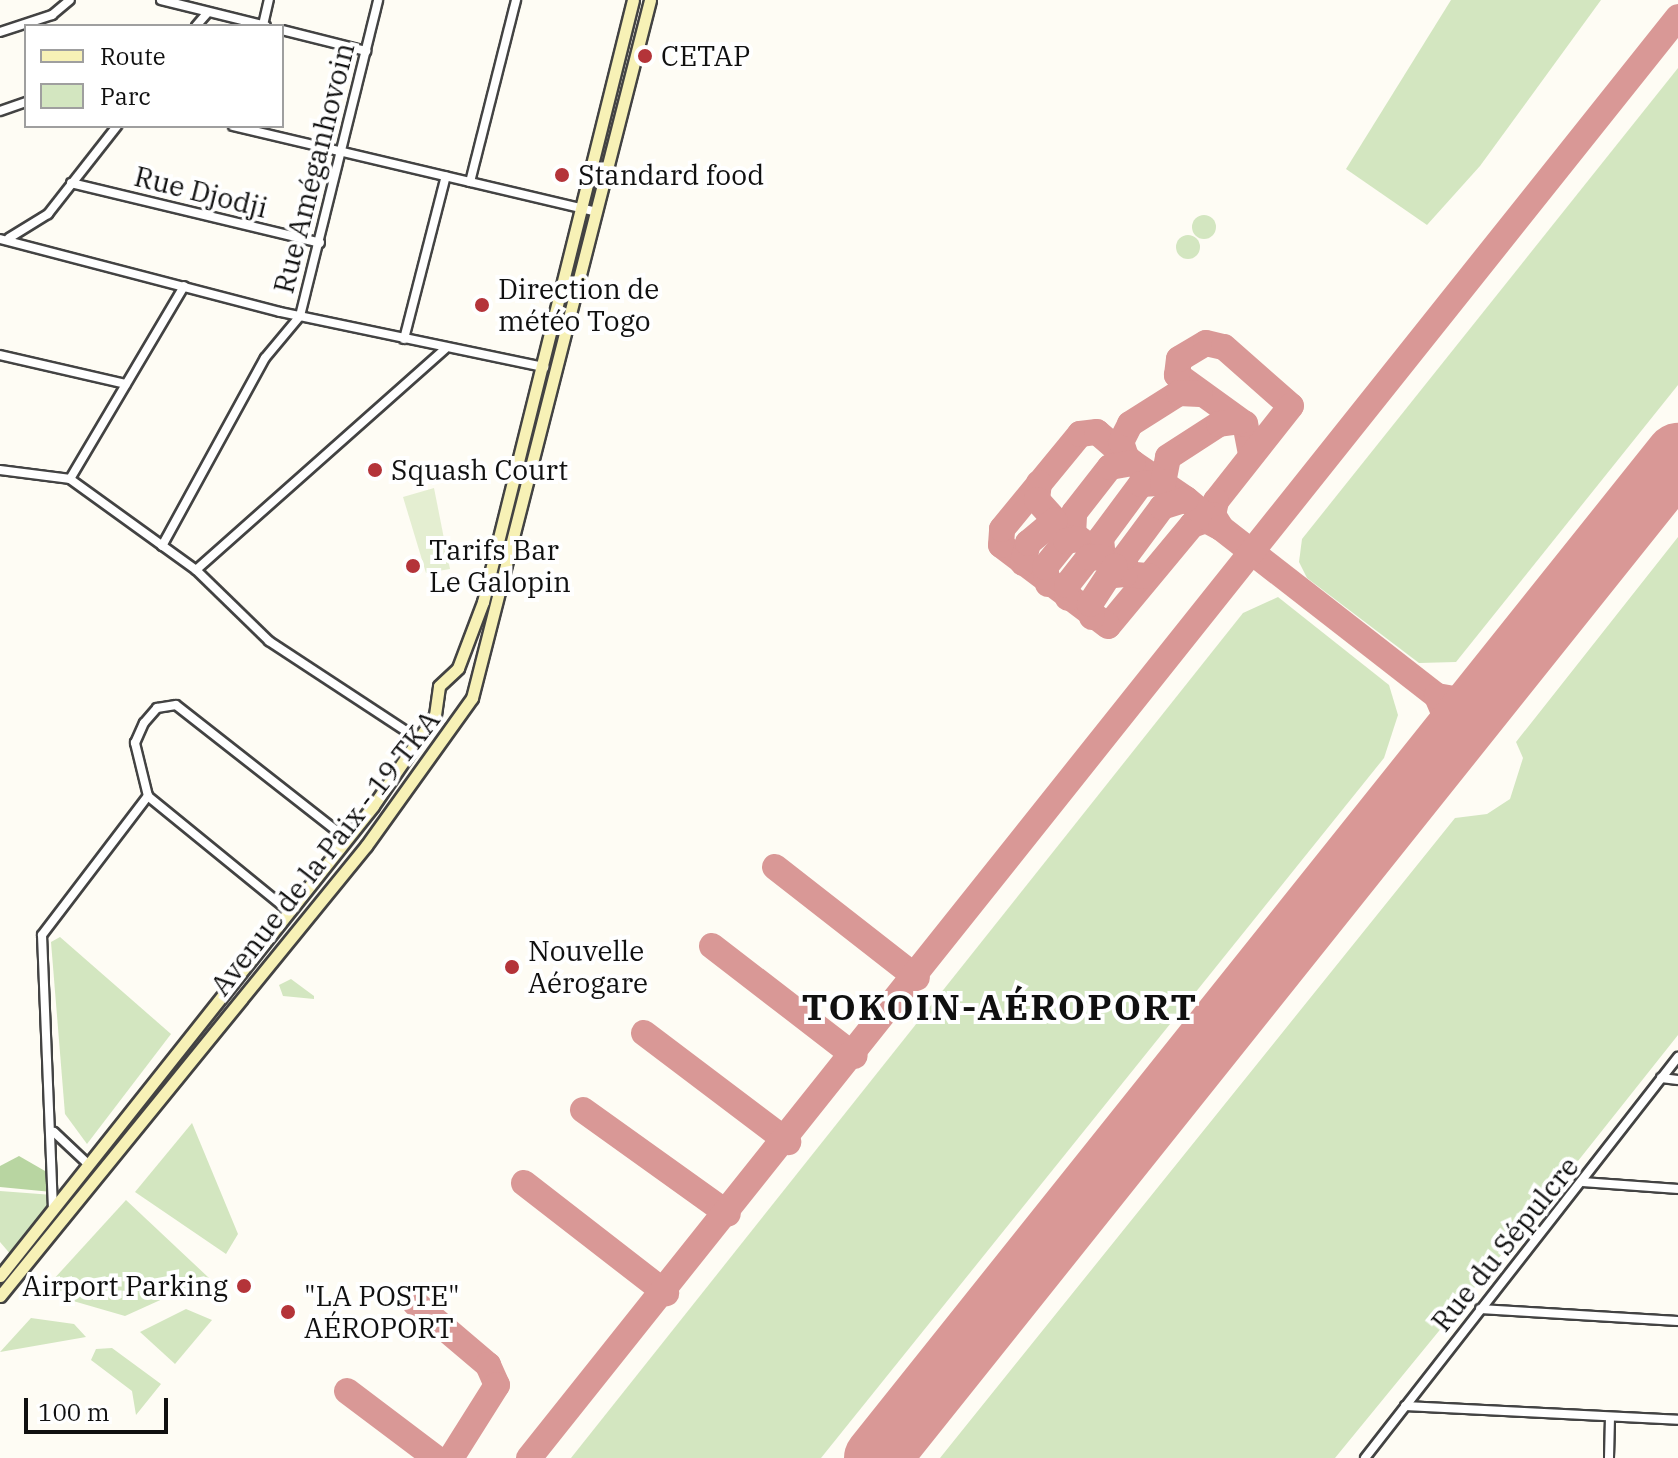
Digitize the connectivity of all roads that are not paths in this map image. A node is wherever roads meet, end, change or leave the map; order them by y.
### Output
1 (70, 0) edge
2 (161, 0) edge
3 (269, 0) edge
4 (378, 0) edge
5 (516, 0) edge
6 (633, 0) edge
7 (650, 0) edge
8 (208, 12) junction
9 (24, 24) edge
10 (24, 24) edge
11 (198, 24) edge
12 (256, 24) edge
13 (264, 24) edge
14 (284, 30) edge
15 (0, 32) edge
16 (366, 51) junction
17 (24, 103) edge
18 (0, 111) edge
19 (115, 128) edge
20 (241, 128) edge
21 (341, 152) junction
22 (446, 176) junction
23 (470, 182) junction
24 (71, 183) junction
25 (581, 208) junction
26 (597, 212) junction
27 (4, 239) edge
28 (320, 243) junction
29 (184, 286) junction
30 (300, 316) junction
31 (404, 339) junction
32 (445, 349) junction
33 (0, 355) edge
34 (545, 367) junction
35 (126, 384) junction
36 (0, 470) edge
37 (70, 479) junction
38 (162, 546) junction
39 (196, 570) junction
40 (420, 740) junction
41 (148, 796) junction
42 (347, 839) junction
43 (290, 912) junction
44 (1678, 1057) edge
45 (1661, 1078) junction
46 (1678, 1080) edge
47 (54, 1131) junction
48 (89, 1165) junction
49 (1583, 1182) junction
50 (1678, 1189) edge
51 (53, 1209) junction
52 (0, 1276) edge
53 (0, 1296) edge
54 (1480, 1309) junction
55 (1678, 1321) edge
56 (1405, 1406) junction
57 (1610, 1418) junction
58 (1678, 1420) edge
59 (1365, 1458) edge
60 (1609, 1458) edge

1 - 9 street
2 - 8 street
3 - 13 street
4 - 16 street, Rue Améganhovoin
5 - 23 street
6 - 25 main road, Avenue de la Paix - 19 TKA
7 - 26 main road, Avenue de la Paix - 19 TKA
8 - 11 street
8 - 12 street
10 - 15 street
14 - 16 street
16 - 21 street, Rue Améganhovoin
17 - 18 street
19 - 24 street
20 - 21 street
21 - 22 street
21 - 28 street, Rue Améganhovoin
22 - 23 street
22 - 31 street
23 - 25 street
24 - 27 street
24 - 28 street, Rue Djodji
25 - 26 street
25 - 34 main road, Avenue de la Paix - 19 TKA
26 - 53 main road, Avenue de la Paix - 19 TKA
27 - 29 street
28 - 30 street, Rue Améganhovoin
29 - 30 street
29 - 35 street
30 - 31 street
30 - 38 street, Rue Améganhovoin
31 - 32 street
32 - 34 street
32 - 39 street
33 - 35 street
34 - 40 main road, Avenue de la Paix - 19 TKA
35 - 37 street
36 - 37 street
37 - 38 street
38 - 39 street
39 - 40 street
40 - 42 main road, Avenue de la Paix - 19 TKA
41 - 42 street
41 - 43 street
41 - 47 street
42 - 43 main road, Avenue de la Paix - 19 TKA
43 - 48 main road, Avenue de la Paix - 19 TKA
44 - 45 street, Rue du Sépulcre
45 - 46 street
45 - 49 street, Rue du Sépulcre
47 - 48 street
47 - 51 street
48 - 51 main road, Avenue de la Paix - 19 TKA
49 - 50 street
49 - 54 street, Rue du Sépulcre
51 - 52 main road, Avenue de la Paix - 19 TKA
54 - 55 street
54 - 56 street, Rue du Sépulcre
56 - 57 street
56 - 59 street, Rue du Sépulcre
57 - 58 street
57 - 60 street

